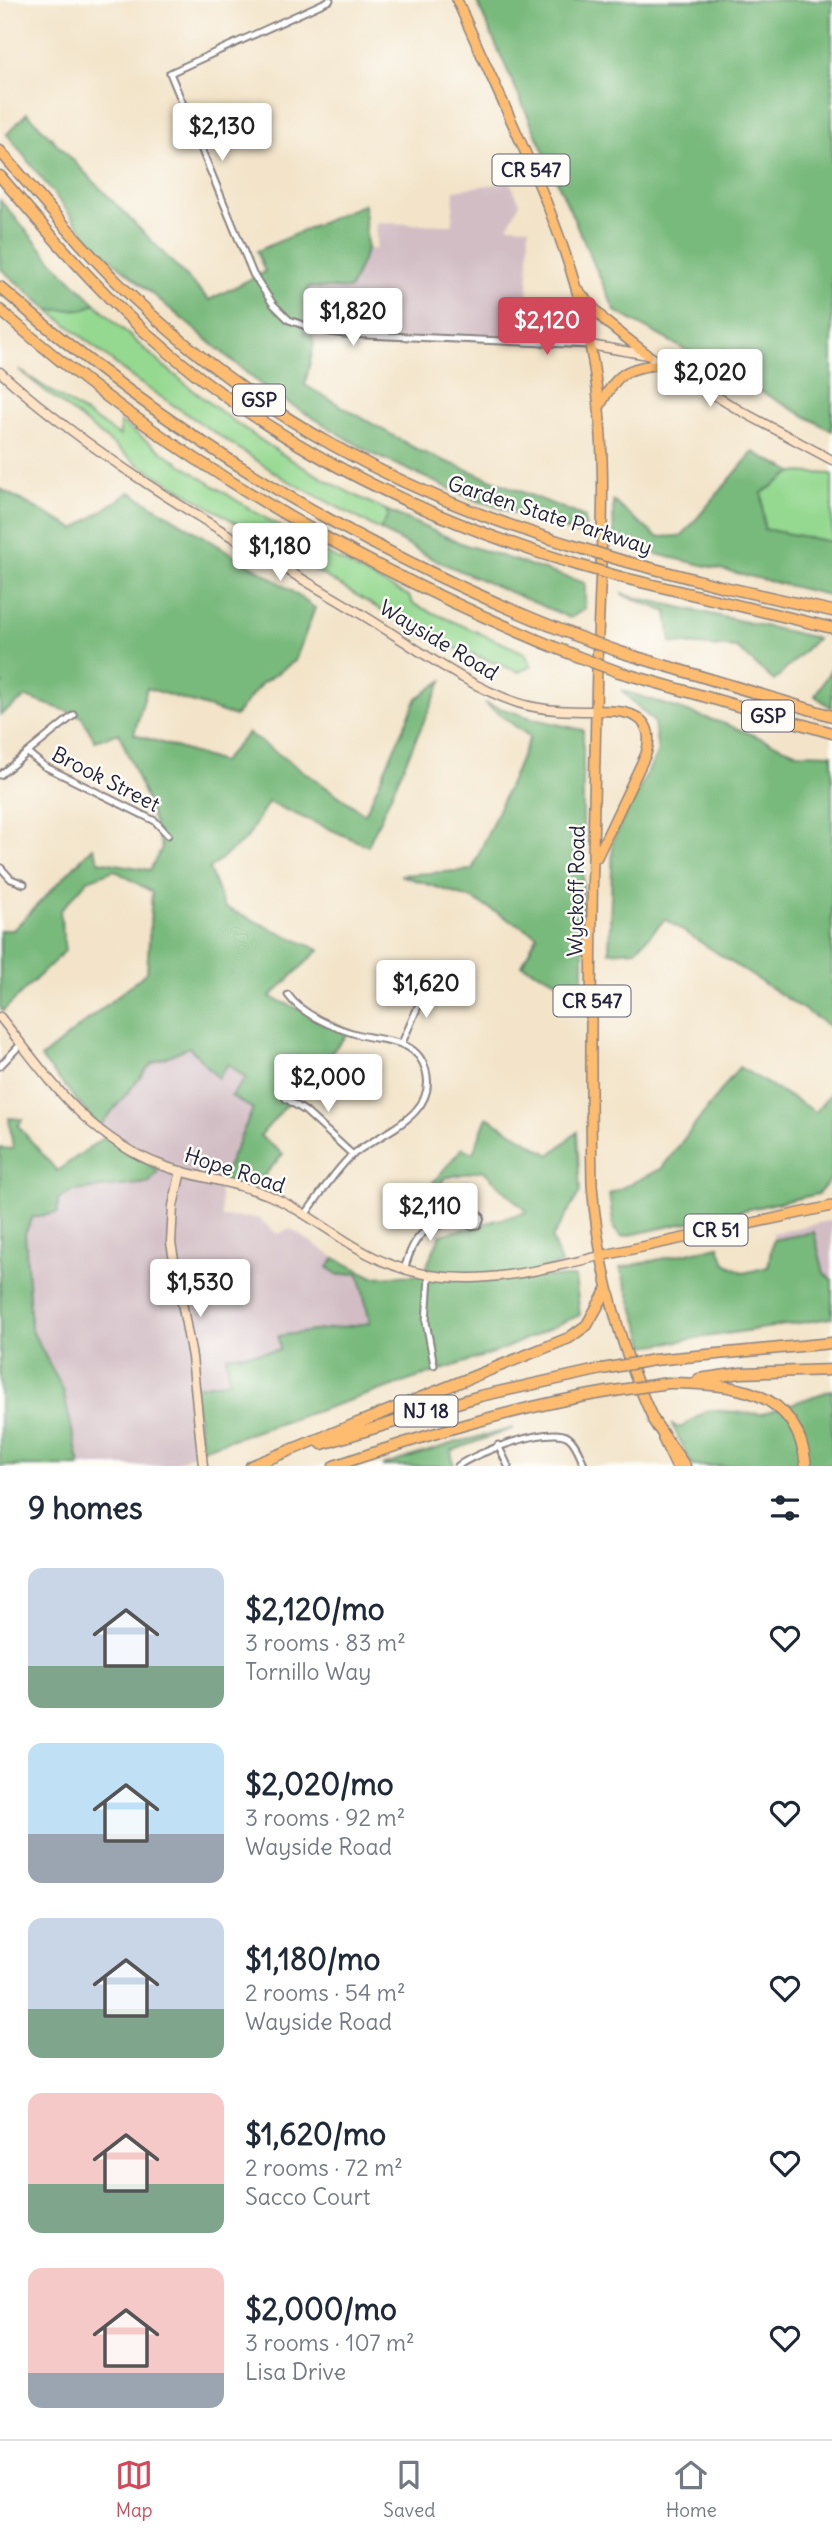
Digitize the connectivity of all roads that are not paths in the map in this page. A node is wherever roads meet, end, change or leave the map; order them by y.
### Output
1 (330, 0) edge
2 (457, 0) edge
3 (0, 151) edge
4 (0, 176) edge
5 (0, 287) edge
6 (577, 289) junction
7 (0, 310) edge
8 (590, 345) junction
9 (648, 355) junction
10 (662, 364) junction
11 (0, 372) edge
12 (600, 406) junction
13 (832, 460) edge
14 (832, 611) edge
15 (832, 628) edge
16 (596, 710) junction
17 (74, 715) dead end
18 (832, 716) edge
19 (832, 733) edge
20 (27, 753) junction
21 (0, 775) edge
22 (168, 835) dead end
23 (595, 862) junction
24 (0, 867) edge
25 (24, 884) dead end
26 (427, 986) dead end
27 (288, 995) dead end
28 (0, 1017) edge
29 (402, 1043) junction
30 (21, 1044) junction
31 (0, 1066) edge
32 (281, 1086) dead end
33 (353, 1155) junction
34 (181, 1171) junction
35 (832, 1206) edge
36 (305, 1214) junction
37 (461, 1220) dead end
38 (600, 1256) junction
39 (404, 1269) junction
40 (429, 1277) junction
41 (606, 1291) junction
42 (832, 1343) edge
43 (434, 1365) dead end
44 (832, 1370) edge
45 (673, 1383) junction
46 (653, 1420) junction
47 (498, 1445) junction
48 (203, 1466) edge
49 (252, 1466) edge
50 (334, 1466) edge
51 (458, 1466) edge
52 (508, 1466) edge
53 (585, 1466) edge
54 (676, 1466) edge
55 (685, 1466) edge
56 (806, 1466) edge

1 - 8 street
2 - 6 main road, CR 547
3 - 14 highway, Garden State Parkway / GSP, bridge
4 - 15 highway, Garden State Parkway / GSP, bridge
5 - 18 highway, GSP, bridge
6 - 8 main road, CR 547
6 - 9 main road
7 - 19 highway, GSP, bridge
8 - 9 street
8 - 12 main road, Wyckoff Road / CR 547
9 - 10 street
10 - 12 main road
10 - 13 street
11 - 16 street, Wayside Road
12 - 16 main road, Wyckoff Road / CR 547
16 - 23 main road, Wyckoff Road / CR 547
16 - 23 main road
17 - 20 street
20 - 21 street
20 - 22 street, Brook Street
23 - 38 main road, Wyckoff Road / CR 547
24 - 25 street
26 - 29 street
27 - 29 street
28 - 30 street, Hope Road
29 - 33 street
30 - 31 street
30 - 34 street, Hope Road
32 - 33 street
33 - 36 street
34 - 36 street, Hope Road
34 - 48 street
35 - 38 main road, Hope Road / CR 51
36 - 39 street, Hope Road
37 - 39 street
38 - 40 street, Hope Road
38 - 41 main road, Wyckoff Road / CR 547
39 - 40 street, Hope Road
40 - 43 street
41 - 46 main road, Wyckoff Road / CR 547
41 - 49 highway
42 - 49 highway, NJ 18, bridge
44 - 45 highway, NJ 18
45 - 50 highway, NJ 18, bridge
45 - 56 highway
46 - 54 main road, Wyckoff Road / CR 547
46 - 55 highway
47 - 51 street
47 - 52 street
47 - 53 street

